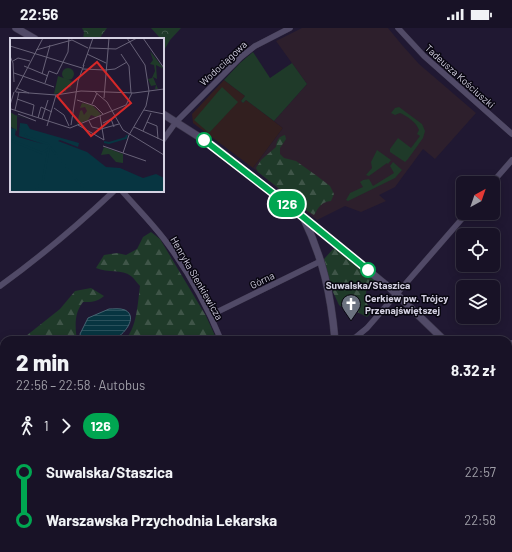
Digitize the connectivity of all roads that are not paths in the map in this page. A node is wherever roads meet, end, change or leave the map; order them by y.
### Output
1 (16, 28) edge
2 (290, 28) edge
3 (398, 28) edge
4 (33, 38) edge
5 (164, 115) edge
6 (176, 122) junction
7 (512, 134) edge
8 (164, 139) edge
9 (512, 160) edge
10 (498, 176) edge
11 (113, 192) edge
12 (123, 192) edge
13 (302, 216) junction
14 (461, 220) edge
15 (321, 261) junction
16 (0, 286) edge
17 (396, 294) junction
18 (211, 315) junction
19 (219, 336) edge
20 (334, 336) edge
21 (356, 336) edge
22 (440, 336) edge

1 - 4 street
2 - 6 street, Wodociągowa
3 - 7 street, Tadeusza Kościuszki
5 - 6 street
6 - 8 street, Wodociągowa
6 - 13 street
9 - 10 street
11 - 16 street
12 - 18 street, Henryka Sienkiewicza
13 - 15 street
13 - 17 street
14 - 17 street
15 - 18 street, Górna
15 - 20 street
17 - 21 street
17 - 22 street
18 - 19 street, Henryka Sienkiewicza

